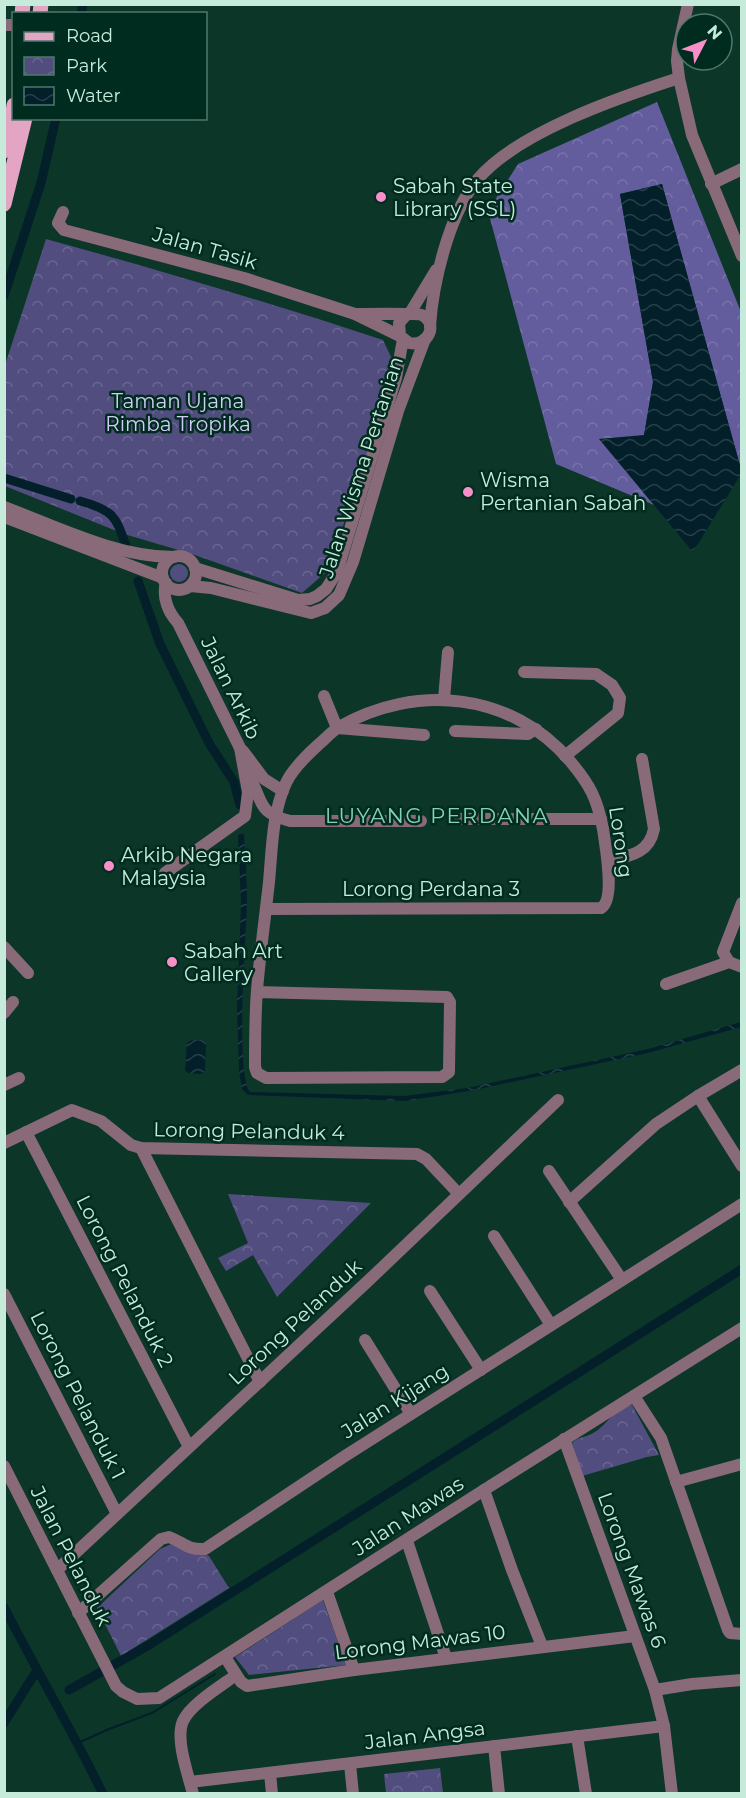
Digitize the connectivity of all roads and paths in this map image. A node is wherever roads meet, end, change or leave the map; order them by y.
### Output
1 (688, 4) edge
2 (679, 78) junction
3 (12, 120) edge
4 (25, 120) edge
5 (4, 152) edge
6 (741, 169) edge
7 (711, 184) junction
8 (4, 204) edge
9 (63, 212) dead end
10 (741, 256) edge
11 (439, 267) junction
12 (409, 313) junction
13 (355, 315) junction
14 (430, 326) junction
15 (401, 338) junction
16 (425, 339) junction
17 (4, 507) edge
18 (4, 518) edge
19 (174, 557) junction
20 (195, 568) junction
21 (164, 581) junction
22 (187, 588) junction
23 (178, 623) junction
24 (448, 652) dead end
25 (524, 672) dead end
26 (324, 696) dead end
27 (444, 699) junction
28 (337, 728) junction
29 (536, 729) junction
30 (455, 731) dead end
31 (424, 735) dead end
32 (240, 748) junction
33 (565, 756) junction
34 (642, 759) dead end
35 (245, 768) junction
36 (285, 786) junction
37 (276, 817) junction
38 (460, 819) dead end
39 (601, 819) junction
40 (421, 821) dead end
41 (608, 861) junction
42 (165, 873) dead end
43 (741, 903) edge
44 (596, 908) joint
45 (266, 909) junction
46 (4, 946) edge
47 (729, 962) junction
48 (741, 967) edge
49 (28, 973) dead end
50 (666, 984) dead end
51 (257, 992) junction
52 (13, 1002) dead end
53 (4, 1013) edge
54 (741, 1070) edge
55 (19, 1078) dead end
56 (4, 1085) edge
57 (698, 1096) junction
58 (558, 1100) dead end
59 (26, 1132) junction
60 (4, 1143) edge
61 (141, 1148) junction
62 (741, 1166) edge
63 (549, 1171) dead end
64 (458, 1194) junction
65 (569, 1202) junction
66 (741, 1204) edge
67 (494, 1236) dead end
68 (622, 1280) junction
69 (430, 1291) dead end
70 (4, 1294) edge
71 (551, 1325) junction
72 (741, 1328) edge
73 (365, 1340) dead end
74 (481, 1370) junction
75 (260, 1382) junction
76 (634, 1396) junction
77 (411, 1414) junction
78 (564, 1439) junction
79 (189, 1447) junction
80 (741, 1464) edge
81 (4, 1466) edge
82 (676, 1482) junction
83 (484, 1490) junction
84 (117, 1514) junction
85 (407, 1541) junction
86 (57, 1570) junction
87 (327, 1592) junction
88 (78, 1613) junction
89 (741, 1634) edge
90 (635, 1636) junction
91 (542, 1646) junction
92 (225, 1657) junction
93 (446, 1658) junction
94 (104, 1663) joint
95 (354, 1670) junction
96 (236, 1675) junction
97 (741, 1680) edge
98 (655, 1690) junction
99 (662, 1720) junction
100 (577, 1736) junction
101 (494, 1746) junction
102 (350, 1764) junction
103 (270, 1773) junction
104 (192, 1788) edge
105 (272, 1794) edge
106 (353, 1794) edge
107 (499, 1794) edge
108 (586, 1794) edge
109 (672, 1794) edge

1 - 2 street
2 - 7 street
2 - 11 street
3 - 5 main road
4 - 8 main road
6 - 7 street
7 - 10 street
9 - 13 street, Jalan Tasik
11 - 12 street
11 - 14 street
12 - 13 street, Jalan Tasik
12 - 14 street
12 - 15 street
13 - 15 street, Jalan Tasik
14 - 16 street
15 - 16 street
15 - 20 street, Jalan Wisma Pertanian
16 - 22 street, Jalan Wisma Pertanian
17 - 19 street
18 - 21 street
19 - 20 street
19 - 21 street
20 - 22 street
21 - 22 street
21 - 23 street, Jalan Arkib
22 - 23 street, Jalan Arkib
23 - 32 street, Jalan Arkib
24 - 27 street
25 - 33 street
26 - 28 street
27 - 28 street, Lorong
27 - 29 street, Lorong
28 - 31 street
28 - 36 street, Lorong
29 - 30 street
29 - 33 street, Lorong
32 - 35 street, Jalan Arkib
32 - 36 street
33 - 39 street, Lorong
34 - 41 street
35 - 37 street
35 - 42 street, Jalan Arkib
36 - 37 street
37 - 40 street
37 - 45 street
38 - 39 street
39 - 41 street, Lorong
41 - 44 street, Lorong
43 - 47 street
44 - 45 street, Lorong Perdana 3
45 - 51 street
46 - 49 street
47 - 48 street
47 - 50 street
51 - 51 street
52 - 53 street
54 - 57 street
55 - 56 street
57 - 62 street
57 - 65 street
58 - 64 street, Lorong Pelanduk
59 - 60 street, Lorong Pelanduk 4
59 - 61 street, Lorong Pelanduk 4
59 - 79 street, Lorong Pelanduk 2
61 - 64 street, Lorong Pelanduk 4
61 - 75 street
63 - 65 street
64 - 75 street, Lorong Pelanduk
65 - 68 street
66 - 68 street, Jalan Kijang
67 - 71 street
68 - 71 street, Jalan Kijang
69 - 74 street
70 - 84 street, Lorong Pelanduk 1
71 - 74 street, Jalan Kijang
72 - 76 street, Jalan Mawas
73 - 77 street
74 - 77 street, Jalan Kijang
75 - 79 street, Lorong Pelanduk
76 - 78 street, Jalan Mawas
76 - 82 street
77 - 88 street, Jalan Kijang
78 - 83 street, Jalan Mawas
78 - 90 street, Lorong Mawas 6
79 - 84 street, Lorong Pelanduk
80 - 82 street
81 - 86 street, Jalan Pelanduk
82 - 89 street
83 - 85 street, Jalan Mawas
83 - 91 street
84 - 86 street, Lorong Pelanduk
85 - 87 street, Jalan Mawas
85 - 93 street
86 - 88 street, Jalan Pelanduk
87 - 92 street, Jalan Mawas
87 - 95 street
88 - 94 street, Jalan Pelanduk
90 - 91 street, Lorong Mawas 10
90 - 98 street, Lorong Mawas 6
91 - 93 street, Lorong Mawas 10
92 - 94 street, Jalan Mawas
92 - 96 street
93 - 95 street, Lorong Mawas 10
95 - 96 street, Lorong Mawas 10
96 - 104 street
97 - 98 street
98 - 99 street, Lorong Mawas 6
99 - 100 street, Jalan Angsa
99 - 109 street, Lorong Mawas 6
100 - 101 street, Jalan Angsa
100 - 108 street
101 - 102 street, Jalan Angsa
101 - 107 street
102 - 103 street, Jalan Angsa
102 - 106 street
103 - 104 street, Jalan Angsa
103 - 105 street

